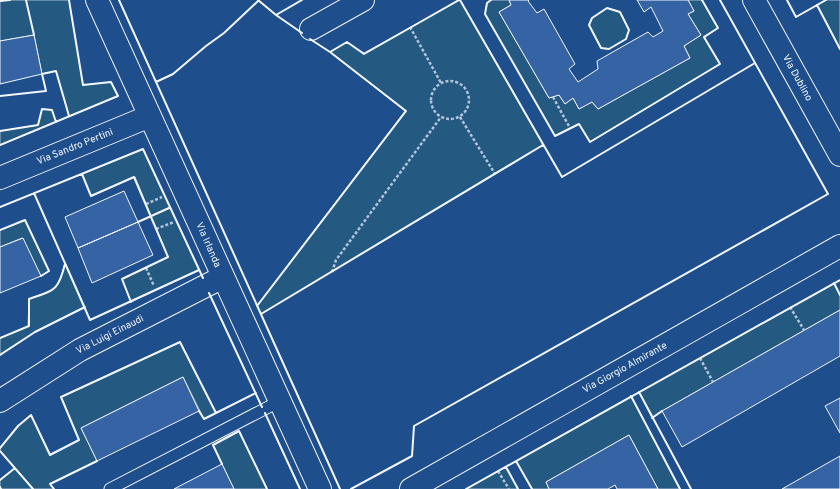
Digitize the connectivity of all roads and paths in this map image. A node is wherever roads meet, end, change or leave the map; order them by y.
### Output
1 (97, 0) edge
2 (363, 0) edge
3 (754, 0) edge
4 (410, 27) dead end
5 (311, 29) dead end
6 (441, 83) junction
7 (553, 97) dead end
8 (150, 116) junction
9 (460, 116) junction
10 (441, 117) junction
11 (570, 128) dead end
12 (840, 155) edge
13 (495, 174) dead end
14 (0, 178) edge
15 (164, 196) dead end
16 (146, 204) dead end
17 (176, 222) dead end
18 (156, 229) dead end
19 (840, 246) edge
20 (146, 268) dead end
21 (332, 272) dead end
22 (223, 278) junction
23 (156, 290) dead end
24 (790, 307) dead end
25 (804, 330) dead end
26 (700, 358) dead end
27 (713, 382) dead end
28 (0, 400) edge
29 (280, 401) junction
30 (498, 471) dead end
31 (110, 489) edge
32 (320, 489) edge
33 (411, 489) edge
34 (509, 489) edge

1 - 8 street, Via Irlanda
2 - 5 street
3 - 12 street, Via Dublino
4 - 6 path
6 - 9 path
6 - 10 path
7 - 11 path
8 - 14 street, Via Sandro Pertini
8 - 22 street, Via Irlanda
9 - 10 path
9 - 13 path
10 - 21 path
15 - 16 path
17 - 18 path
19 - 33 street, Via Giorgio Almirante
20 - 23 path
22 - 28 street, Via Luigi Einaudi
22 - 29 street, Via Irlanda
24 - 25 path
26 - 27 path
29 - 31 lane
29 - 32 street, Via Irlanda
30 - 34 path

